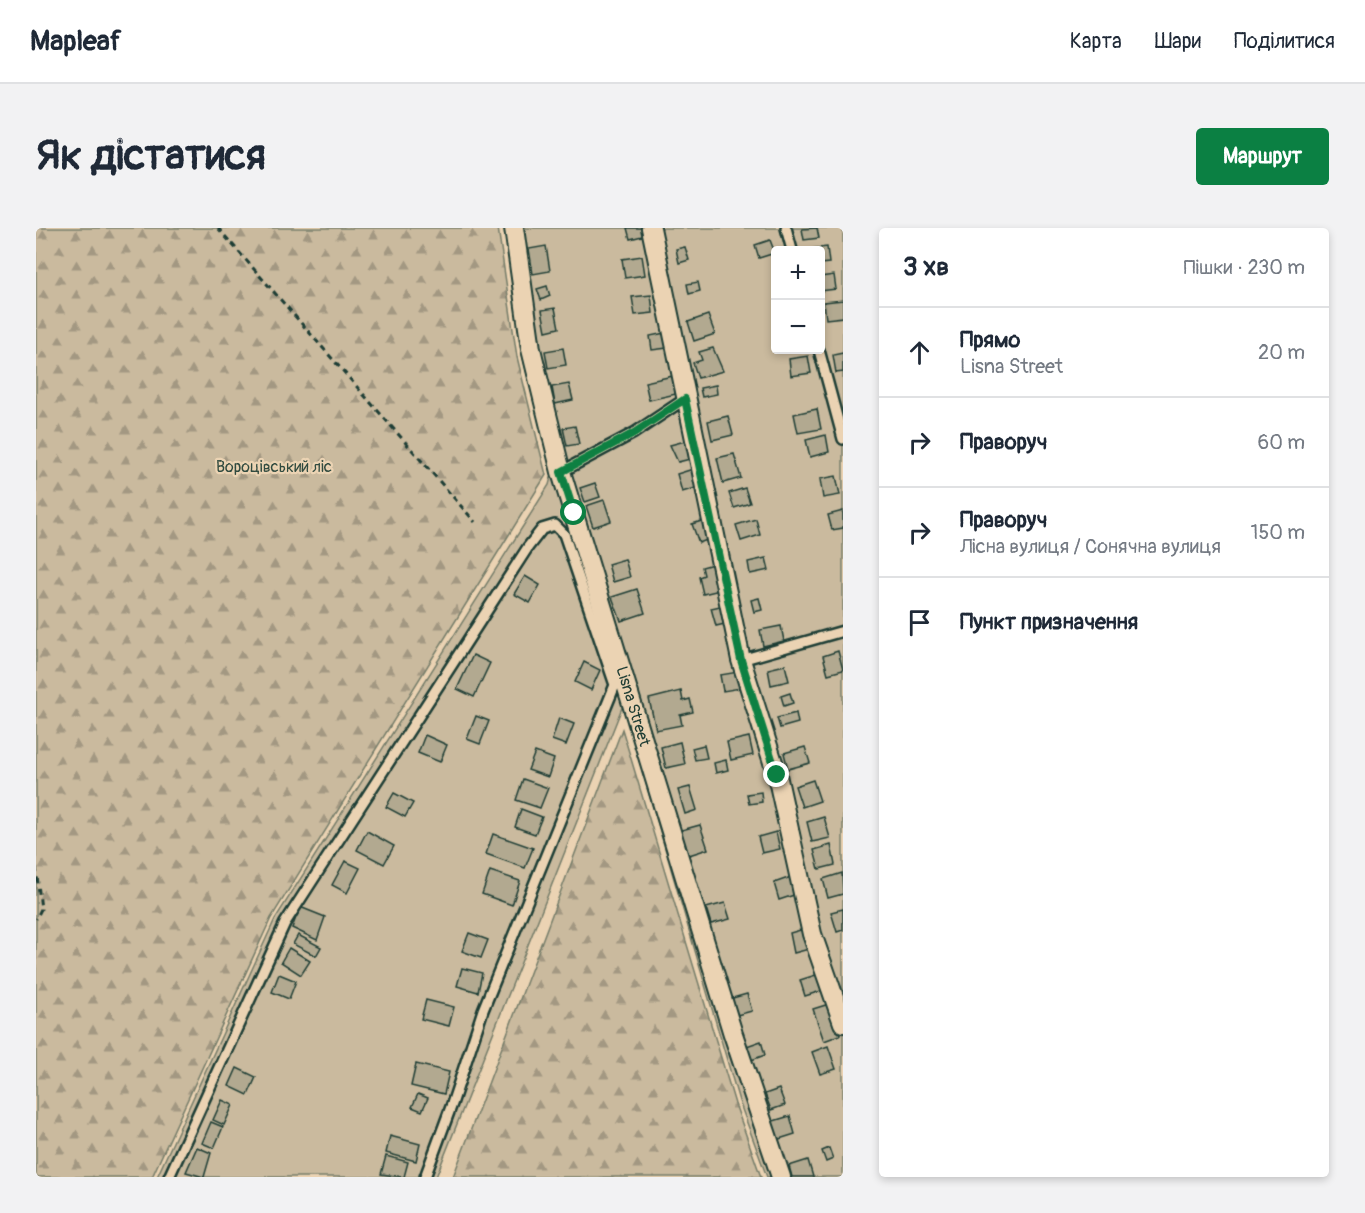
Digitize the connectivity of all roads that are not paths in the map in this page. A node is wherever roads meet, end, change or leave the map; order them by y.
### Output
1 (514, 228) edge
2 (651, 228) edge
3 (786, 228) edge
4 (791, 246) edge
5 (820, 354) edge
6 (685, 399) junction
7 (843, 439) edge
8 (561, 472) junction
9 (843, 631) edge
10 (741, 660) junction
11 (843, 1023) edge
12 (169, 1177) edge
13 (425, 1177) edge
14 (781, 1177) edge

1 - 8 street, Lisna Street
2 - 6 street
3 - 4 lane
5 - 7 lane
6 - 8 lane
6 - 10 street
8 - 14 street, Lisna Street
9 - 10 lane
10 - 11 street
12 - 13 lane

